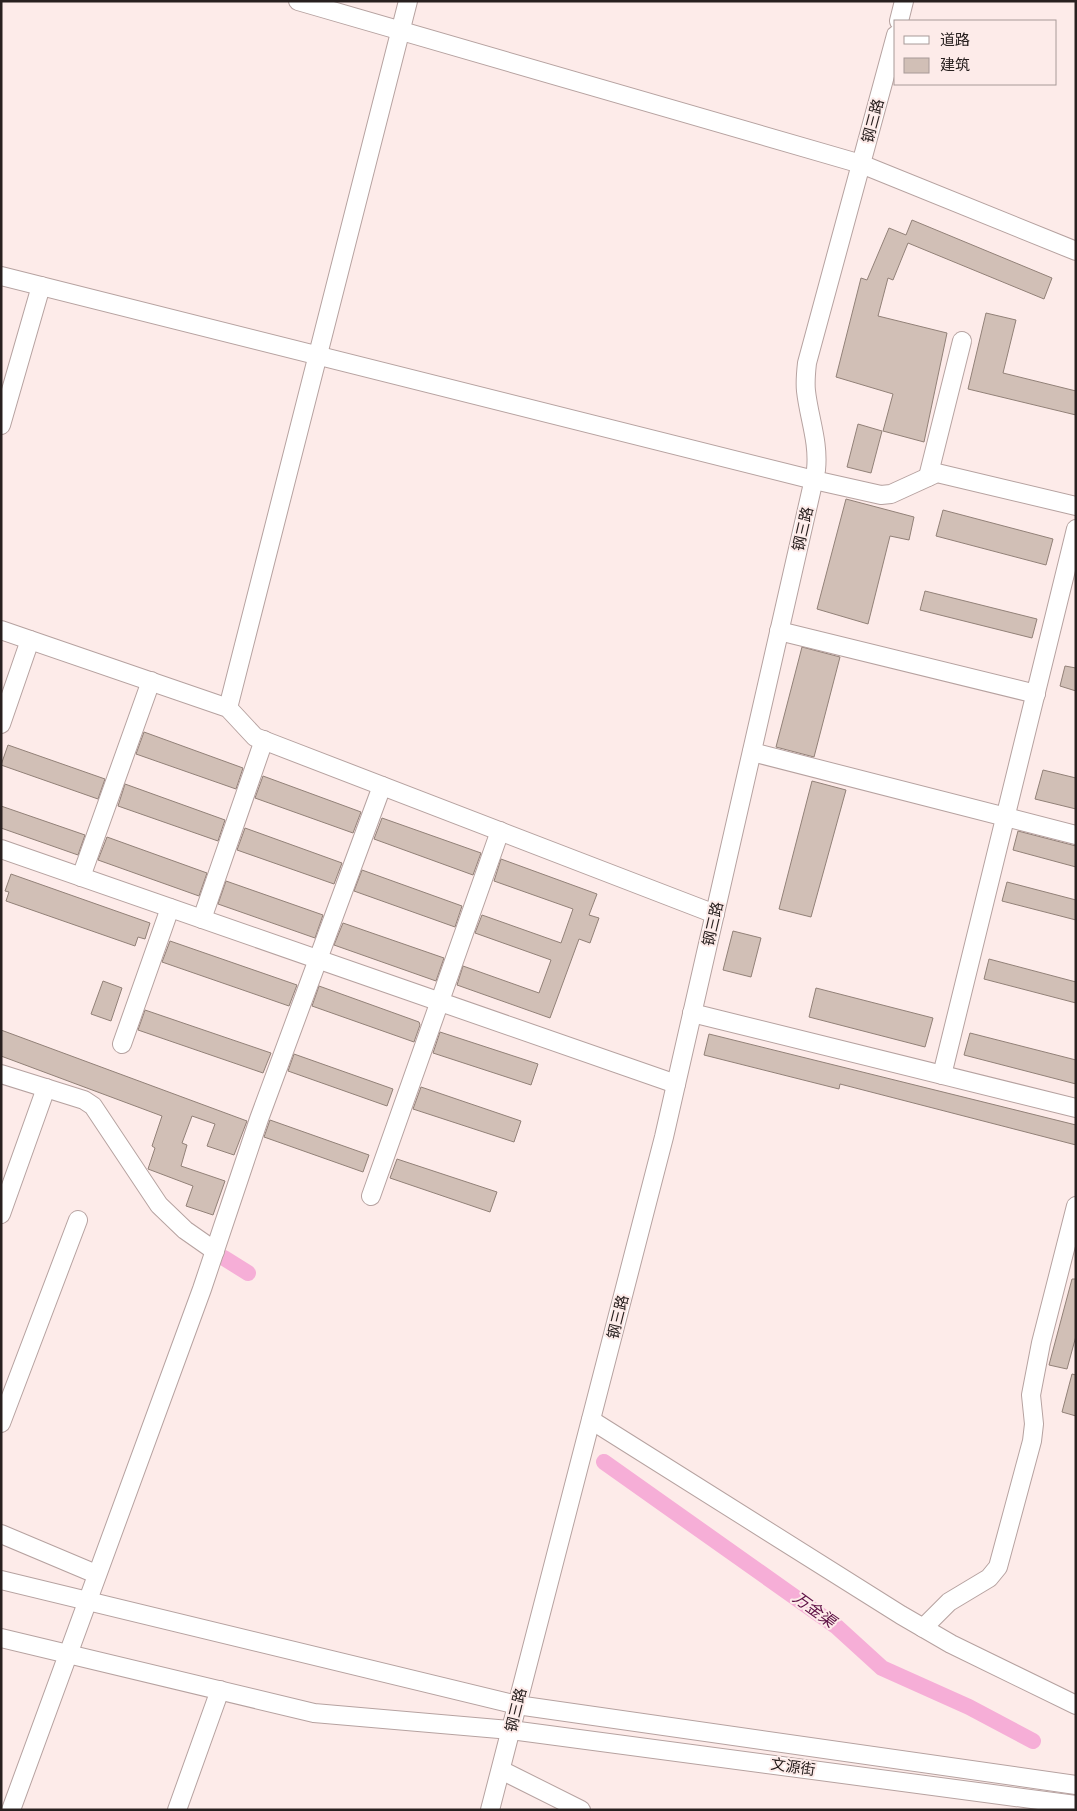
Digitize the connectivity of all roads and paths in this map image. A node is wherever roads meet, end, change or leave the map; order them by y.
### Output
1 (298, 1) edge
2 (408, 1) edge
3 (904, 1) edge
4 (899, 20) edge
5 (401, 31) junction
6 (894, 42) edge
7 (861, 164) junction
8 (1076, 251) edge
9 (1, 276) edge
10 (41, 286) junction
11 (962, 341) dead end
12 (319, 356) junction
13 (1, 425) edge
14 (928, 477) junction
15 (814, 480) junction
16 (1076, 506) edge
17 (1076, 529) edge
18 (1, 630) edge
19 (779, 631) junction
20 (30, 640) junction
21 (152, 682) junction
22 (1036, 694) junction
23 (228, 708) junction
24 (1, 724) edge
25 (264, 740) junction
26 (752, 752) junction
27 (382, 786) junction
28 (1006, 817) junction
29 (500, 831) junction
30 (1076, 835) edge
31 (1, 849) edge
32 (81, 877) junction
33 (170, 908) junction
34 (715, 914) junction
35 (202, 919) junction
36 (318, 960) junction
37 (440, 1002) junction
38 (692, 1014) junction
39 (122, 1044) dead end
40 (1, 1074) edge
41 (942, 1075) junction
42 (676, 1084) junction
43 (46, 1088) junction
44 (1076, 1108) edge
45 (371, 1196) dead end
46 (1076, 1206) edge
47 (1, 1214) edge
48 (78, 1220) dead end
49 (215, 1251) junction
50 (591, 1420) junction
51 (1, 1423) edge
52 (1, 1534) edge
53 (96, 1574) junction
54 (1, 1580) edge
55 (87, 1600) junction
56 (923, 1628) junction
57 (1, 1638) edge
58 (68, 1654) junction
59 (220, 1690) junction
60 (1076, 1705) edge
61 (517, 1706) junction
62 (511, 1730) junction
63 (501, 1770) junction
64 (1076, 1785) edge
65 (1076, 1805) edge
66 (11, 1810) edge
67 (177, 1810) edge
68 (490, 1810) edge
69 (581, 1810) edge

1 - 5 street
2 - 5 street
3 - 4 street
5 - 7 street
5 - 12 street
6 - 7 street, 钢三路
7 - 8 street
7 - 15 street, 钢三路
9 - 10 street
10 - 12 street
10 - 13 street
11 - 14 street
12 - 15 street
12 - 23 street
14 - 15 street
14 - 16 street
15 - 19 street, 钢三路
17 - 22 street
18 - 20 street
19 - 22 street
19 - 26 street, 钢三路
20 - 21 street
20 - 24 street
21 - 23 street
21 - 32 street
22 - 28 street
23 - 25 street
25 - 27 street
25 - 35 street
26 - 28 street
26 - 34 street, 钢三路
27 - 29 street
27 - 36 street
28 - 30 street
28 - 41 street
29 - 34 street
29 - 37 street
31 - 32 street
32 - 33 street
33 - 35 street
33 - 39 street
34 - 38 street, 钢三路
35 - 36 street
36 - 37 street
36 - 49 street
37 - 42 street
37 - 45 street
38 - 41 street
38 - 42 street, 钢三路
40 - 43 street
41 - 44 street
42 - 50 street, 钢三路
43 - 47 street
43 - 49 street
46 - 56 street
48 - 51 street
49 - 53 street
50 - 56 street
50 - 61 street, 钢三路
52 - 53 street
53 - 55 street
54 - 55 street, 文源街
55 - 58 street
55 - 61 street, 文源街
56 - 60 street
57 - 58 street, 文源街
58 - 59 street, 文源街
58 - 66 street
59 - 62 street, 文源街
59 - 67 street
61 - 62 street, 钢三路
61 - 64 street, 文源街
62 - 63 street, 钢三路
62 - 65 street, 文源街
63 - 68 street, 钢三路
63 - 69 street

